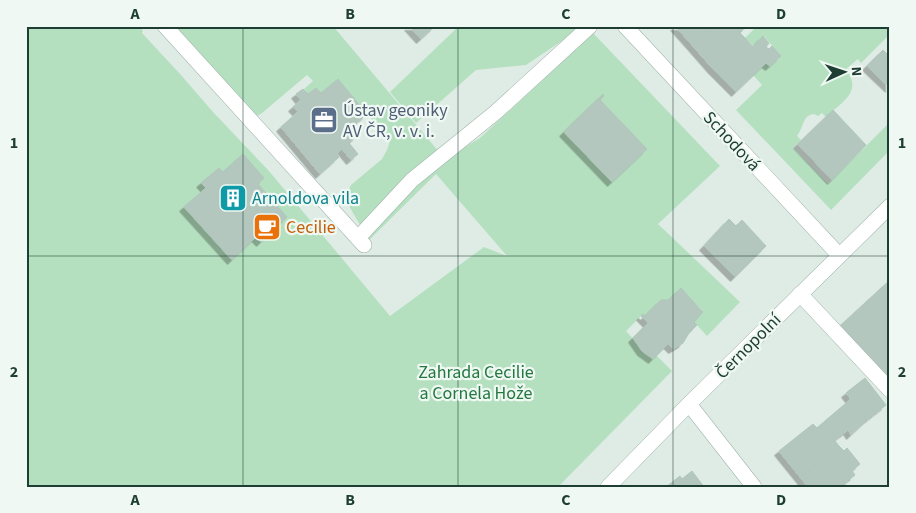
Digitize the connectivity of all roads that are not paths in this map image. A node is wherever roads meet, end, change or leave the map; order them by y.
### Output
1 (165, 26) edge
2 (590, 26) edge
3 (625, 26) edge
4 (890, 206) edge
5 (839, 255) junction
6 (800, 294) junction
7 (890, 390) edge
8 (688, 404) junction
9 (608, 487) edge
10 (754, 487) edge

1 - 2 street
3 - 5 street, Schodová
4 - 5 street, Černopolní
5 - 6 street, Černopolní
6 - 7 street
6 - 8 street, Černopolní
8 - 9 street, Černopolní
8 - 10 street

